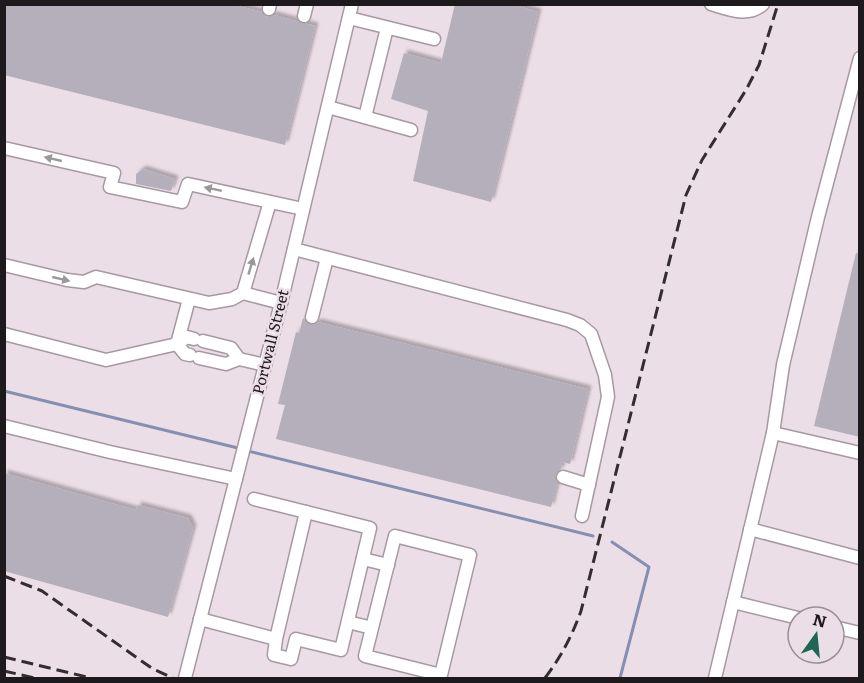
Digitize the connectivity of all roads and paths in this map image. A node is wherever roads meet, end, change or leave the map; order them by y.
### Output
1 (352, 4) edge
2 (711, 4) edge
3 (763, 4) edge
4 (349, 18) junction
5 (387, 28) junction
6 (434, 39) dead end
7 (860, 58) edge
8 (328, 107) junction
9 (365, 117) junction
10 (411, 130) dead end
11 (4, 148) edge
12 (270, 202) junction
13 (303, 209) junction
14 (294, 249) junction
15 (327, 258) junction
16 (4, 265) edge
17 (243, 293) junction
18 (189, 299) junction
19 (281, 303) junction
20 (312, 317) dead end
21 (4, 334) edge
22 (177, 344) junction
23 (239, 359) junction
24 (265, 365) junction
25 (4, 426) edge
26 (773, 433) junction
27 (860, 453) edge
28 (563, 477) dead end
29 (236, 479) junction
30 (589, 484) junction
31 (254, 499) dead end
32 (306, 512) junction
33 (582, 516) dead end
34 (750, 529) junction
35 (860, 558) edge
36 (363, 559) junction
37 (388, 565) junction
38 (733, 602) junction
39 (786, 615) edge
40 (200, 619) junction
41 (348, 622) junction
42 (372, 628) junction
43 (276, 639) junction
44 (185, 678) edge
45 (715, 678) edge

1 - 4 street, Portwall Street
2 - 3 street
4 - 5 street
4 - 8 street, Portwall Street
5 - 6 street
5 - 9 street
7 - 26 street
8 - 9 street
8 - 13 street, Portwall Street
9 - 10 street
12 -> 11 street
12 - 13 street
17 -> 12 street
13 - 14 street, Portwall Street
14 - 15 street
14 - 19 street, Portwall Street
15 - 20 street
15 - 30 street
16 -> 18 street
17 - 18 street
17 - 19 street
18 - 22 street
19 - 24 street, Portwall Street
21 - 22 street
22 - 23 street
22 - 23 street
23 - 24 street
24 - 29 street, Portwall Street
25 - 29 street
26 - 27 street
26 - 34 street
28 - 30 street
29 - 40 street, Portwall Street
30 - 33 street
31 - 32 street
32 - 36 street
32 - 43 street
34 - 35 street
34 - 38 street
36 - 37 street
36 - 41 street
37 - 42 street
37 - 42 street
38 - 39 street
38 - 45 street
40 - 43 street
40 - 44 street, Portwall Street
41 - 42 street
41 - 43 street

